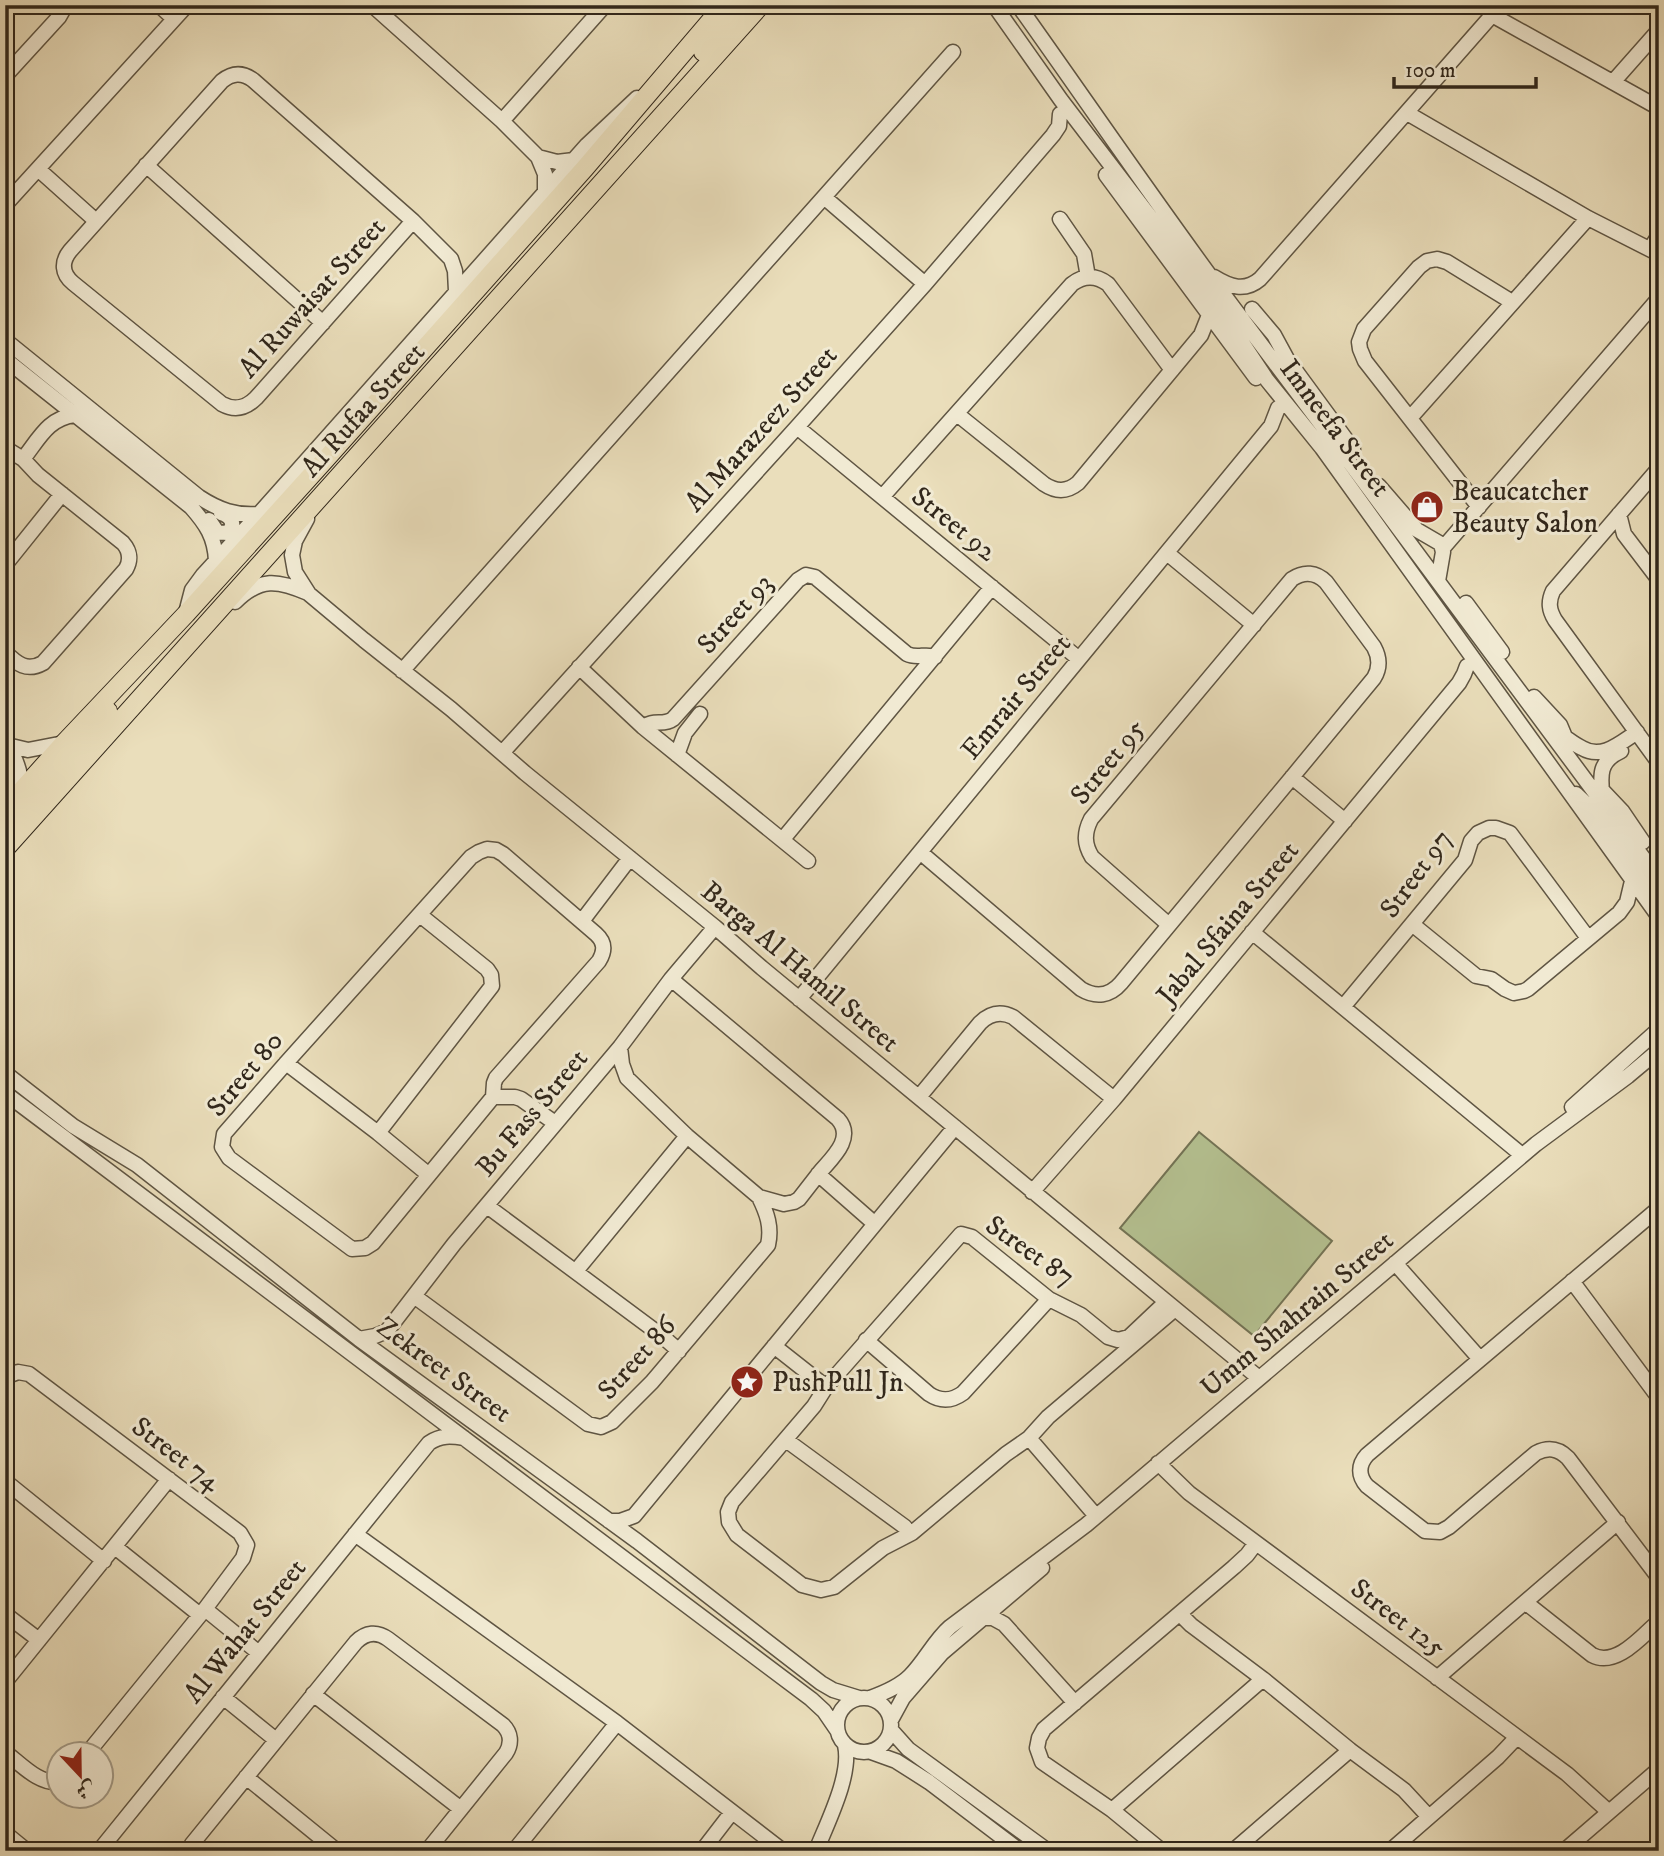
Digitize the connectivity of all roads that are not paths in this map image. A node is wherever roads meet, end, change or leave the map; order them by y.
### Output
1 (63, 5) edge
2 (159, 5) edge
3 (187, 5) edge
4 (372, 5) edge
5 (605, 5) edge
6 (724, 5) edge
7 (744, 5) edge
8 (761, 5) edge
9 (993, 5) edge
10 (1018, 5) edge
11 (1497, 10) edge
12 (173, 18) junction
13 (1659, 30) edge
14 (953, 52) dead end
15 (1034, 62) junction
16 (5, 76) edge
17 (660, 80) junction
18 (1613, 82) junction
19 (1659, 108) edge
20 (1407, 113) junction
21 (1060, 114) junction
22 (502, 121) junction
23 (1074, 131) junction
24 (1054, 135) junction
25 (1088, 144) junction
26 (631, 151) junction
27 (538, 157) junction
28 (574, 160) junction
29 (146, 166) junction
30 (38, 169) junction
31 (545, 192) junction
32 (824, 197) junction
33 (5, 205) edge
34 (1588, 218) junction
35 (1060, 219) dead end
36 (96, 221) junction
37 (413, 221) junction
38 (1659, 235) edge
39 (1654, 251) edge
40 (451, 259) junction
41 (483, 261) junction
42 (1209, 274) junction
43 (1088, 276) junction
44 (925, 284) junction
45 (1254, 284) junction
46 (456, 291) junction
47 (1659, 298) edge
48 (1512, 302) junction
49 (1252, 309) junction
50 (1209, 315) junction
51 (323, 323) junction
52 (1218, 328) junction
53 (1201, 335) junction
54 (1259, 339) junction
55 (5, 341) edge
56 (5, 359) edge
57 (1172, 370) junction
58 (1262, 372) junction
59 (1268, 395) junction
60 (51, 396) junction
61 (1278, 408) junction
62 (957, 414) junction
63 (75, 415) junction
64 (1409, 418) junction
65 (53, 422) junction
66 (1290, 424) junction
67 (1271, 426) junction
68 (797, 427) junction
69 (5, 448) edge
70 (1322, 448) junction
71 (23, 458) junction
72 (1659, 468) edge
73 (62, 494) junction
74 (883, 498) junction
75 (318, 500) junction
76 (195, 502) junction
77 (1479, 507) junction
78 (1386, 510) junction
79 (259, 514) junction
80 (1619, 514) junction
81 (1410, 522) junction
82 (1604, 532) junction
83 (1624, 534) junction
84 (1443, 548) junction
85 (1167, 553) junction
86 (215, 561) junction
87 (5, 565) edge
88 (1659, 580) edge
89 (1438, 581) junction
90 (992, 587) junction
91 (309, 594) junction
92 (1466, 603) dead end
93 (186, 614) junction
94 (1254, 625) junction
95 (198, 634) junction
96 (1456, 635) junction
97 (5, 652) edge
98 (935, 657) junction
99 (1079, 659) junction
100 (1466, 666) junction
101 (579, 667) junction
102 (402, 670) junction
103 (131, 672) junction
104 (1477, 680) junction
105 (1459, 683) junction
106 (1508, 707) junction
107 (700, 714) dead end
108 (643, 727) junction
109 (1545, 727) junction
110 (1565, 737) junction
111 (1640, 737) junction
112 (6, 744) edge
113 (64, 744) junction
114 (502, 753) junction
115 (677, 755) junction
116 (1659, 763) edge
117 (1292, 777) junction
118 (1566, 788) junction
119 (21, 792) junction
120 (1603, 797) junction
121 (5, 809) edge
122 (1345, 821) junction
123 (5, 827) edge
124 (783, 839) junction
125 (5, 849) edge
126 (920, 852) junction
127 (630, 858) junction
128 (808, 861) dead end
129 (1659, 863) edge
130 (1659, 879) edge
131 (1632, 881) junction
132 (1657, 908) edge
133 (1619, 913) junction
134 (420, 915) junction
135 (582, 921) junction
136 (1412, 924) junction
137 (1169, 925) junction
138 (715, 927) junction
139 (1252, 932) junction
140 (1588, 938) junction
141 (671, 979) junction
142 (799, 999) junction
143 (1343, 1007) junction
144 (1659, 1029) edge
145 (620, 1046) junction
146 (1658, 1050) edge
147 (286, 1063) junction
148 (5, 1073) edge
149 (5, 1093) edge
150 (493, 1097) junction
151 (919, 1097) junction
152 (1114, 1099) junction
153 (555, 1123) junction
154 (955, 1127) junction
155 (378, 1133) junction
156 (687, 1136) junction
157 (1540, 1141) junction
158 (1522, 1155) junction
159 (818, 1174) junction
160 (429, 1175) junction
161 (1032, 1192) junction
162 (759, 1197) junction
163 (487, 1206) junction
164 (1657, 1213) edge
165 (875, 1224) junction
166 (1395, 1263) junction
167 (576, 1272) junction
168 (1572, 1281) junction
169 (414, 1296) junction
170 (1049, 1299) junction
171 (1171, 1306) junction
172 (387, 1331) junction
173 (359, 1339) junction
174 (866, 1340) junction
175 (774, 1346) junction
176 (679, 1351) junction
177 (1480, 1359) junction
178 (389, 1362) junction
179 (5, 1377) edge
180 (1259, 1378) junction
181 (826, 1387) junction
182 (1659, 1398) edge
183 (423, 1407) junction
184 (467, 1438) junction
185 (1029, 1438) junction
186 (786, 1440) junction
187 (429, 1443) junction
188 (1005, 1443) dead end
189 (1158, 1463) junction
190 (169, 1479) junction
191 (5, 1481) edge
192 (634, 1516) junction
193 (1091, 1520) junction
194 (609, 1521) junction
195 (1618, 1522) junction
196 (905, 1527) junction
197 (355, 1534) junction
198 (637, 1541) junction
199 (1256, 1543) junction
200 (891, 1544) junction
201 (115, 1547) junction
202 (104, 1561) junction
203 (1659, 1578) edge
204 (1002, 1602) junction
205 (1525, 1602) junction
206 (202, 1612) junction
207 (5, 1614) edge
208 (1180, 1614) junction
209 (983, 1618) junction
210 (1659, 1621) edge
211 (1003, 1624) junction
212 (38, 1640) junction
213 (259, 1653) junction
214 (921, 1670) junction
215 (1437, 1678) junction
216 (1263, 1679) junction
217 (5, 1682) edge
218 (313, 1695) junction
219 (223, 1697) junction
220 (865, 1698) junction
221 (1074, 1703) junction
222 (617, 1723) junction
223 (891, 1725) junction
224 (837, 1730) junction
225 (1517, 1737) junction
226 (276, 1740) junction
227 (97, 1741) edge
228 (845, 1745) junction
229 (1350, 1750) junction
230 (5, 1752) edge
231 (867, 1752) junction
232 (1659, 1769) edge
233 (246, 1777) junction
234 (46, 1782) edge
235 (461, 1809) junction
236 (1112, 1810) junction
237 (732, 1812) junction
238 (1609, 1812) junction
239 (1429, 1817) junction
240 (5, 1833) edge
241 (27, 1851) edge
242 (99, 1851) edge
243 (189, 1851) edge
244 (337, 1851) edge
245 (427, 1851) edge
246 (514, 1851) edge
247 (702, 1851) edge
248 (783, 1851) edge
249 (816, 1851) edge
250 (827, 1851) edge
251 (1020, 1851) edge
252 (1048, 1851) edge
253 (1161, 1851) edge
254 (1233, 1851) edge
255 (1390, 1851) edge
256 (1564, 1851) edge

1 - 16 street
2 - 12 street
3 - 12 street
4 - 22 street
5 - 22 street
6 - 17 main road, Al Rufaa Street
7 - 26 main road
8 - 26 main road, Al Rufaa Street
9 - 15 street, Imneefa Street
10 - 42 street, Imneefa Street
11 - 18 street
11 - 20 street
12 - 30 street
13 - 18 street
14 - 32 street
15 - 21 street
15 - 25 street, Imneefa Street
17 - 28 street, Al Rufaa Street
17 - 93 main road, Al Rufaa Street
18 - 19 street
20 - 34 street
20 - 45 street
21 - 23 street
21 - 24 street, Al Marazeez Street
22 - 27 street
23 - 24 street
23 - 25 street
24 - 44 street, Al Marazeez Street
25 - 50 street
25 - 58 street, Imneefa Street
26 - 75 main road, Al Rufaa Street
27 - 28 street
27 - 31 street
28 - 31 street, Al Rufaa Street
29 - 36 street, Al Ruwaisat Street
29 - 37 street, Al Ruwaisat Street
29 - 51 street
30 - 33 street
30 - 36 street
31 - 41 street, Al Rufaa Street
32 - 44 street
32 - 102 street
34 - 39 street
34 - 48 street
35 - 43 street
36 - 51 street, Al Ruwaisat Street
37 - 40 street, Al Ruwaisat Street
37 - 51 street, Al Ruwaisat Street
38 - 39 street
40 - 41 street
40 - 46 street
41 - 46 street, Al Rufaa Street
42 - 45 street
42 - 54 street, Imneefa Street
43 - 57 street
43 - 62 street
44 - 68 street, Al Marazeez Street
45 - 49 street
46 - 79 street, Al Rufaa Street
47 - 77 street
48 - 64 street
48 - 64 street
49 - 54 street
49 - 81 street
50 - 52 street
50 - 53 street
52 - 53 street
52 - 59 street
53 - 57 street
54 - 78 street, Imneefa Street
55 - 76 street
56 - 60 street
57 - 62 street
58 - 59 street
58 - 70 street, Imneefa Street
59 - 61 street
60 - 63 street
60 - 65 street
61 - 66 street
61 - 67 street, Emrair Street
62 - 74 street
63 - 65 street
63 - 76 street
64 - 77 street
65 - 71 street
66 - 67 street
66 - 70 street
67 - 85 street, Emrair Street
68 - 74 street, Street 92
68 - 101 street, Al Marazeez Street
69 - 71 street
70 - 96 street, Imneefa Street
71 - 73 street
72 - 80 street
73 - 87 street
73 - 97 street
74 - 90 street, Street 92
75 - 91 street, Barga Al Hamil Street
75 - 95 main road, Al Rufaa Street
76 - 79 street
76 - 86 street
77 - 84 street
78 - 81 street
78 - 89 street, Imneefa Street
79 - 86 street, Al Rufaa Street
80 - 82 street
80 - 83 street
81 - 84 street
82 - 83 street
82 - 111 street
83 - 88 street
84 - 89 street
85 - 94 street
85 - 99 street, Emrair Street
86 - 93 street, Al Rufaa Street
89 - 109 street, Imneefa Street
90 - 98 street
90 - 99 street, Street 92
91 - 95 street, Barga Al Hamil Street
91 - 102 street, Barga Al Hamil Street
92 - 110 street
93 - 103 main road, Al Rufaa Street
94 - 117 street, Street 95
94 - 137 street, Street 95
95 - 125 main road, Al Rufaa Street
96 - 100 street
96 - 106 street, Imneefa Street
98 - 108 street, Street 93
98 - 124 street
99 - 126 street, Emrair Street
100 - 104 street
100 - 105 street, Jabal Sfaina Street
101 - 108 street
101 - 114 street, Al Marazeez Street
102 - 114 street, Barga Al Hamil Street
103 - 113 main road, Al Rufaa Street
103 - 123 main road
104 - 105 street
104 - 106 street
105 - 122 street, Jabal Sfaina Street
106 - 118 street, Imneefa Street
107 - 115 street
108 - 115 street
109 - 110 street
109 - 120 street, Imneefa Street
110 - 111 street
111 - 116 street
111 - 120 street
112 - 113 street
112 - 119 street
113 - 119 main road, Al Rufaa Street
114 - 127 street, Barga Al Hamil Street
115 - 124 street
117 - 122 street
117 - 137 street, Street 95
118 - 131 street, Imneefa Street
118 - 132 street
119 - 121 main road, Al Rufaa Street
120 - 129 street
120 - 130 street, Imneefa Street
122 - 139 street, Jabal Sfaina Street
124 - 128 street
126 - 137 street, Street 95
126 - 142 street, Emrair Street
127 - 135 street
127 - 138 street, Barga Al Hamil Street
131 - 132 street, Imneefa Street
131 - 133 street
132 - 133 street
133 - 140 street
134 - 135 street, Street 80
134 - 147 street, Street 80
134 - 155 street
135 - 150 street, Street 80
136 - 140 street
136 - 140 street, Street 97
136 - 143 street, Street 97
138 - 141 street, Bu Fass Street
138 - 142 street, Barga Al Hamil Street
139 - 143 street
139 - 152 street, Jabal Sfaina Street
141 - 145 street, Bu Fass Street
141 - 159 street
142 - 151 street, Barga Al Hamil Street
143 - 158 street
144 - 157 street, Umm Shahrain Street
145 - 153 street, Bu Fass Street
145 - 156 street
146 - 157 street, Umm Shahrain Street
147 - 155 street
147 - 160 street, Street 80
148 - 173 street, Zekreet Street
149 - 183 street, Zekreet Street
150 - 153 street
150 - 160 street, Street 80
151 - 152 street
151 - 154 street, Barga Al Hamil Street
152 - 161 street, Jabal Sfaina Street
153 - 163 street, Bu Fass Street
154 - 161 street, Barga Al Hamil Street
154 - 165 street
155 - 160 street
156 - 162 street
156 - 167 street
157 - 158 street, Umm Shahrain Street
158 - 166 street, Umm Shahrain Street
159 - 162 street
159 - 165 street
161 - 171 street, Barga Al Hamil Street
162 - 176 street, Street 86
163 - 167 street
163 - 169 street, Bu Fass Street
164 - 168 street
165 - 175 street
166 - 177 street
166 - 180 street, Umm Shahrain Street
167 - 176 street
168 - 177 street
168 - 182 street
169 - 172 street, Bu Fass Street
169 - 176 street, Street 86
170 - 171 street, Street 87
170 - 174 street
170 - 174 street, Street 87
171 - 180 street, Barga Al Hamil Street
171 - 185 street, Street 87
172 - 173 street
172 - 178 street
173 - 178 street, Zekreet Street
174 - 181 street, Street 87
175 - 181 street
175 - 192 street
177 - 195 street
178 - 194 street, Zekreet Street
179 - 190 street, Street 74
180 - 189 street, Umm Shahrain Street
181 - 186 street, Street 87
183 - 184 street, Zekreet Street
183 - 187 street
184 - 187 street
184 - 224 street, Zekreet Street
185 - 193 street
185 - 200 street, Street 87
186 - 196 street
186 - 200 street, Street 87
187 - 197 street, Al Wahat Street
188 - 196 street, Street 87
189 - 193 street, Umm Shahrain Street
189 - 199 street, Street 125
190 - 201 street
190 - 206 street, Street 74
191 - 202 street
192 - 194 street
192 - 198 street
193 - 204 street, Umm Shahrain Street
193 - 214 street, Umm Shahrain Street
194 - 198 street, Zekreet Street
195 - 203 street
195 - 205 street
196 - 200 street, Street 87
197 - 213 street, Al Wahat Street
197 - 222 street
198 - 220 street, Zekreet Street
199 - 208 street
199 - 215 street, Street 125
201 - 202 street
201 - 206 street
202 - 212 street
204 - 209 street, Umm Shahrain Street
204 - 211 street
205 - 210 street
205 - 215 street
206 - 213 street
206 - 227 street, Street 74
207 - 212 street
208 - 216 street
208 - 221 street
209 - 211 street
209 - 214 street, Umm Shahrain Street
211 - 221 street
212 - 217 street
213 - 219 street, Al Wahat Street
214 - 220 street, Umm Shahrain Street
214 - 223 street, Umm Shahrain Street
215 - 225 street, Street 125
216 - 229 street
216 - 236 street
218 - 226 street
218 - 235 street
218 - 235 street
219 - 226 street
219 - 242 street, Al Wahat Street
220 - 223 street
220 - 224 street
221 - 236 street
222 - 237 street
222 - 246 street
223 - 231 street
223 - 252 street
224 - 228 street
225 - 238 street, Street 125
225 - 239 street
226 - 233 street
228 - 231 street
228 - 249 street
229 - 239 street
229 - 254 street
230 - 234 street
231 - 250 street
231 - 251 street
232 - 238 street
233 - 243 street
233 - 244 street
235 - 245 street
236 - 253 street
237 - 247 street
237 - 248 street
238 - 256 street
239 - 255 street
240 - 241 street

